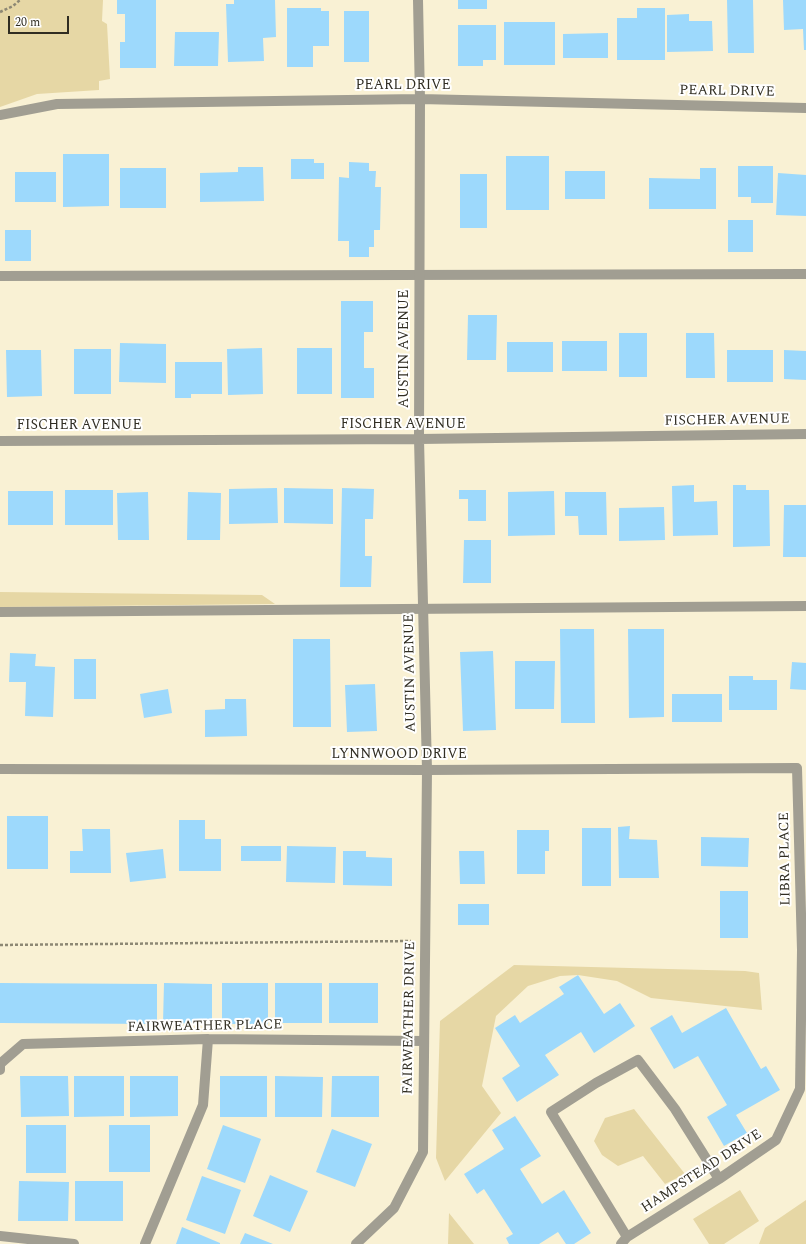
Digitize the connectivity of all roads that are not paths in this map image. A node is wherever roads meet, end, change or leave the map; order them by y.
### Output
1 (418, 0) edge
2 (420, 98) junction
3 (806, 108) edge
4 (0, 115) edge
5 (806, 274) edge
6 (419, 275) junction
7 (0, 276) edge
8 (806, 434) edge
9 (419, 439) junction
10 (0, 440) edge
11 (806, 606) edge
12 (423, 609) junction
13 (0, 612) edge
14 (798, 768) joint
15 (0, 769) edge
16 (427, 770) junction
17 (804, 950) edge
18 (208, 1039) junction
19 (424, 1041) junction
20 (0, 1070) edge
21 (719, 1179) junction
22 (0, 1236) edge
23 (624, 1241) edge
24 (74, 1244) edge
25 (145, 1244) edge
26 (356, 1244) edge

1 - 2 street, AUSTIN AVENUE
2 - 3 street, PEARL DRIVE
2 - 4 street, PEARL DRIVE
2 - 6 street, AUSTIN AVENUE
5 - 6 street
6 - 7 street
6 - 9 street, AUSTIN AVENUE
8 - 9 street, FISCHER AVENUE
9 - 10 street, FISCHER AVENUE
9 - 12 street, AUSTIN AVENUE
11 - 12 street
12 - 13 street
12 - 16 street, AUSTIN AVENUE
14 - 16 street, LYNNWOOD DRIVE
14 - 17 street, LIBRA PLACE
15 - 16 street, LYNNWOOD DRIVE
16 - 19 street, FAIRWEATHER DRIVE
17 - 21 street, HAMPSTEAD DRIVE
18 - 19 street, FAIRWEATHER PLACE
18 - 20 street, FAIRWEATHER PLACE
18 - 25 street
19 - 26 street, FAIRWEATHER DRIVE
21 - 23 street, HAMPSTEAD DRIVE
21 - 23 street
22 - 24 street

